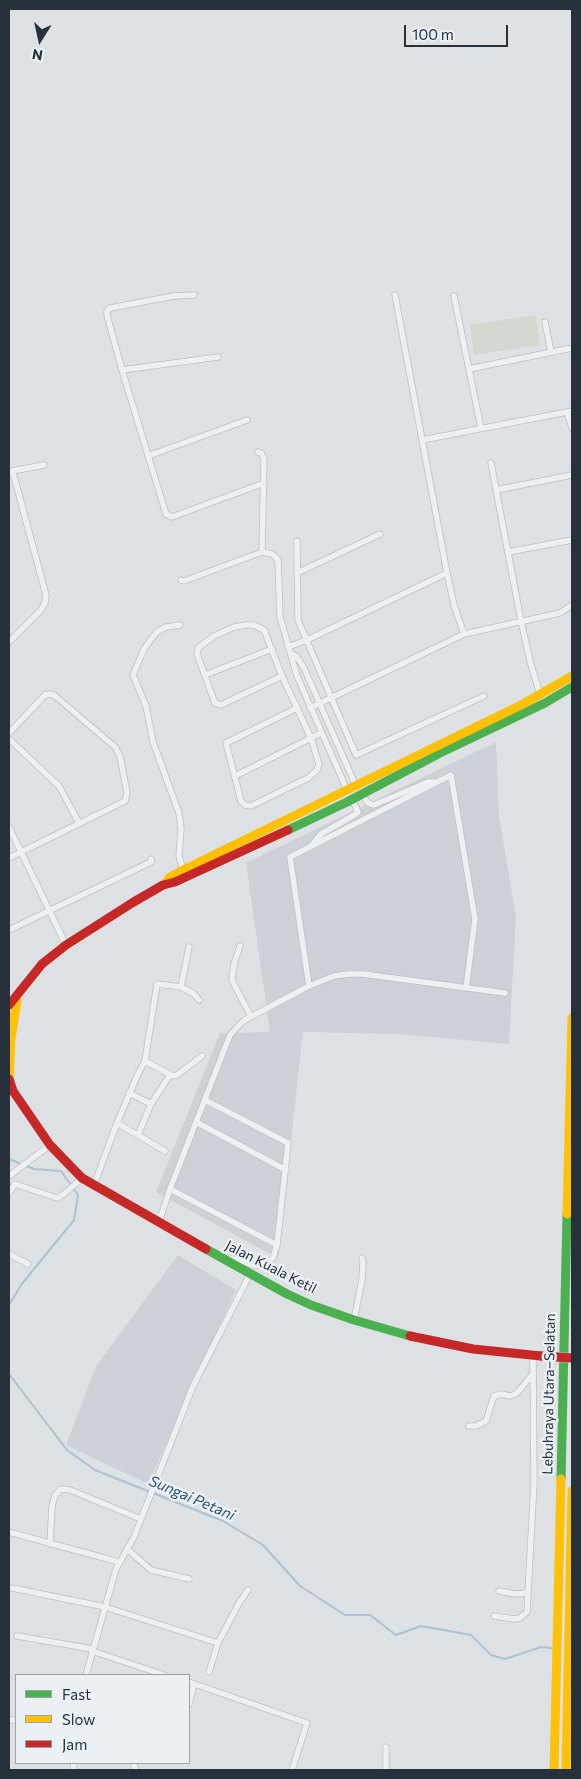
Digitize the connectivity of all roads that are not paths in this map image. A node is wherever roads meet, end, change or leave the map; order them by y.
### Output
1 (194, 295) dead end
2 (395, 295) dead end
3 (454, 296) dead end
4 (544, 322) dead end
5 (572, 348) edge
6 (551, 352) junction
7 (218, 357) dead end
8 (469, 369) junction
9 (122, 370) junction
10 (570, 411) edge
11 (247, 420) dead end
12 (481, 428) junction
13 (572, 428) edge
14 (422, 440) junction
15 (258, 452) dead end
16 (148, 456) junction
17 (491, 463) dead end
18 (44, 465) dead end
19 (10, 471) edge
20 (572, 475) edge
21 (264, 483) junction
22 (496, 490) junction
23 (380, 534) dead end
24 (572, 540) edge
25 (297, 541) dead end
26 (262, 552) junction
27 (508, 552) junction
28 (297, 573) junction
29 (447, 573) junction
30 (181, 580) dead end
31 (572, 605) edge
32 (521, 622) junction
33 (180, 625) dead end
34 (464, 634) junction
35 (306, 640) junction
36 (9, 642) edge
37 (272, 649) junction
38 (290, 650) junction
39 (205, 675) junction
40 (282, 676) junction
41 (572, 676) edge
42 (572, 687) edge
43 (540, 694) junction
44 (484, 696) dead end
45 (331, 698) junction
46 (319, 703) junction
47 (297, 708) junction
48 (310, 708) junction
49 (9, 733) edge
50 (321, 733) junction
51 (311, 738) junction
52 (9, 739) edge
53 (235, 776) junction
54 (438, 782) junction
55 (356, 786) junction
56 (347, 790) junction
57 (362, 794) junction
58 (352, 799) junction
59 (79, 823) junction
60 (9, 827) edge
61 (312, 846) junction
62 (20, 852) junction
63 (9, 858) edge
64 (151, 859) dead end
65 (183, 870) junction
66 (163, 885) junction
67 (49, 910) junction
68 (9, 930) edge
69 (66, 944) junction
70 (240, 946) dead end
71 (189, 947) dead end
72 (24, 986) junction
73 (309, 986) junction
74 (181, 987) junction
75 (466, 988) junction
76 (505, 993) dead end
77 (17, 1000) junction
78 (199, 1000) dead end
79 (9, 1005) edge
80 (9, 1017) edge
81 (251, 1017) junction
82 (572, 1018) edge
83 (202, 1056) dead end
84 (145, 1061) junction
85 (170, 1075) junction
86 (9, 1079) edge
87 (11, 1089) edge
88 (130, 1093) junction
89 (205, 1100) junction
90 (151, 1104) junction
91 (196, 1122) junction
92 (117, 1123) junction
93 (138, 1135) junction
94 (50, 1145) junction
95 (165, 1151) dead end
96 (286, 1170) junction
97 (10, 1175) edge
98 (79, 1181) junction
99 (15, 1184) junction
100 (94, 1185) junction
101 (170, 1189) junction
102 (9, 1193) edge
103 (158, 1222) junction
104 (277, 1245) junction
105 (9, 1254) edge
106 (218, 1256) junction
107 (362, 1258) dead end
108 (28, 1264) dead end
109 (250, 1274) junction
110 (354, 1320) junction
111 (537, 1355) junction
112 (572, 1358) edge
113 (533, 1374) junction
114 (469, 1426) dead end
115 (572, 1491) edge
116 (141, 1519) junction
117 (9, 1532) edge
118 (50, 1544) junction
119 (127, 1549) junction
120 (119, 1562) junction
121 (189, 1579) dead end
122 (12, 1588) dead end
123 (248, 1590) dead end
124 (499, 1592) dead end
125 (528, 1593) junction
126 (105, 1607) junction
127 (494, 1616) dead end
128 (17, 1636) dead end
129 (218, 1643) junction
130 (92, 1650) junction
131 (209, 1672) dead end
132 (86, 1674) edge
133 (161, 1674) edge
134 (191, 1683) edge
135 (386, 1747) dead end
136 (292, 1770) edge
137 (386, 1770) edge
138 (554, 1770) edge
139 (566, 1770) edge

1 - 9 street
2 - 14 street
3 - 8 street
4 - 6 street
5 - 6 street
6 - 8 street
7 - 9 street
8 - 12 street
9 - 16 street
10 - 12 street
10 - 13 street
11 - 16 street
12 - 14 street
14 - 29 street
15 - 21 street
16 - 21 street
17 - 22 street
18 - 19 street
19 - 36 street
20 - 22 street
21 - 26 street
22 - 27 street
23 - 28 street
24 - 27 street
25 - 28 street
26 - 30 street
26 - 38 street
27 - 32 street
28 - 35 street
29 - 34 street
29 - 35 street
31 - 32 street
32 - 34 street
32 - 43 street
33 - 65 street
34 - 45 street
35 - 38 street
35 - 45 street
37 - 39 street
37 - 39 street
37 - 40 street
38 - 46 street
38 - 48 street
39 - 40 street
40 - 47 street
41 - 43 main road
42 - 57 main road
43 - 55 main road
44 - 45 street
45 - 46 street
46 - 48 street
46 - 55 street
47 - 51 street
47 - 53 street
48 - 50 street
49 - 59 street
50 - 51 street
50 - 56 street
51 - 53 street
51 - 53 street
52 - 59 street
54 - 57 street
54 - 61 street
54 - 75 street
55 - 56 main road
55 - 57 main road
56 - 58 main road
56 - 65 main road
57 - 58 main road
58 - 61 street
58 - 66 main road
59 - 62 street
60 - 62 street
61 - 73 street
62 - 63 street
62 - 67 street
64 - 67 street
65 - 66 main road
66 - 69 main road
67 - 68 street
67 - 69 street
69 - 72 main road
70 - 81 street
71 - 74 street
72 - 77 main road
72 - 79 main road
73 - 75 street
73 - 81 street
74 - 78 street
74 - 84 street
75 - 76 street
77 - 80 main road
77 - 86 main road
81 - 89 street
82 - 138 main road, Lebuhraya Utara–Selatan
83 - 85 street
84 - 85 street
84 - 88 street
85 - 90 street
86 - 87 main road, Jalan Kuala Ketil
87 - 94 main road, Jalan Kuala Ketil
88 - 90 street
88 - 92 street
89 - 91 street
89 - 96 street
90 - 93 street
91 - 96 street
91 - 101 street
92 - 93 street
92 - 100 street
93 - 95 street
94 - 97 street
94 - 98 main road, Jalan Kuala Ketil
96 - 104 street
97 - 99 street
98 - 99 street
98 - 100 main road, Jalan Kuala Ketil
99 - 102 street
100 - 103 main road, Jalan Kuala Ketil
101 - 103 street
101 - 104 street
103 - 106 main road, Jalan Kuala Ketil
104 - 106 street
105 - 108 street
106 - 109 main road, Jalan Kuala Ketil
107 - 110 street
109 - 110 main road, Jalan Kuala Ketil
109 - 116 street
110 - 111 main road, Jalan Kuala Ketil
111 - 112 main road, Jalan Kuala Ketil, bridge
111 - 113 street
113 - 114 street
113 - 125 street
115 - 139 main road
116 - 118 street
116 - 119 street
117 - 118 street
118 - 120 street
119 - 120 street
119 - 121 street
120 - 126 street
122 - 126 street
123 - 129 street
124 - 125 street
125 - 127 street
126 - 129 street
126 - 130 street
128 - 130 street
129 - 131 street
130 - 132 street
130 - 133 street
134 - 136 street
135 - 137 street

